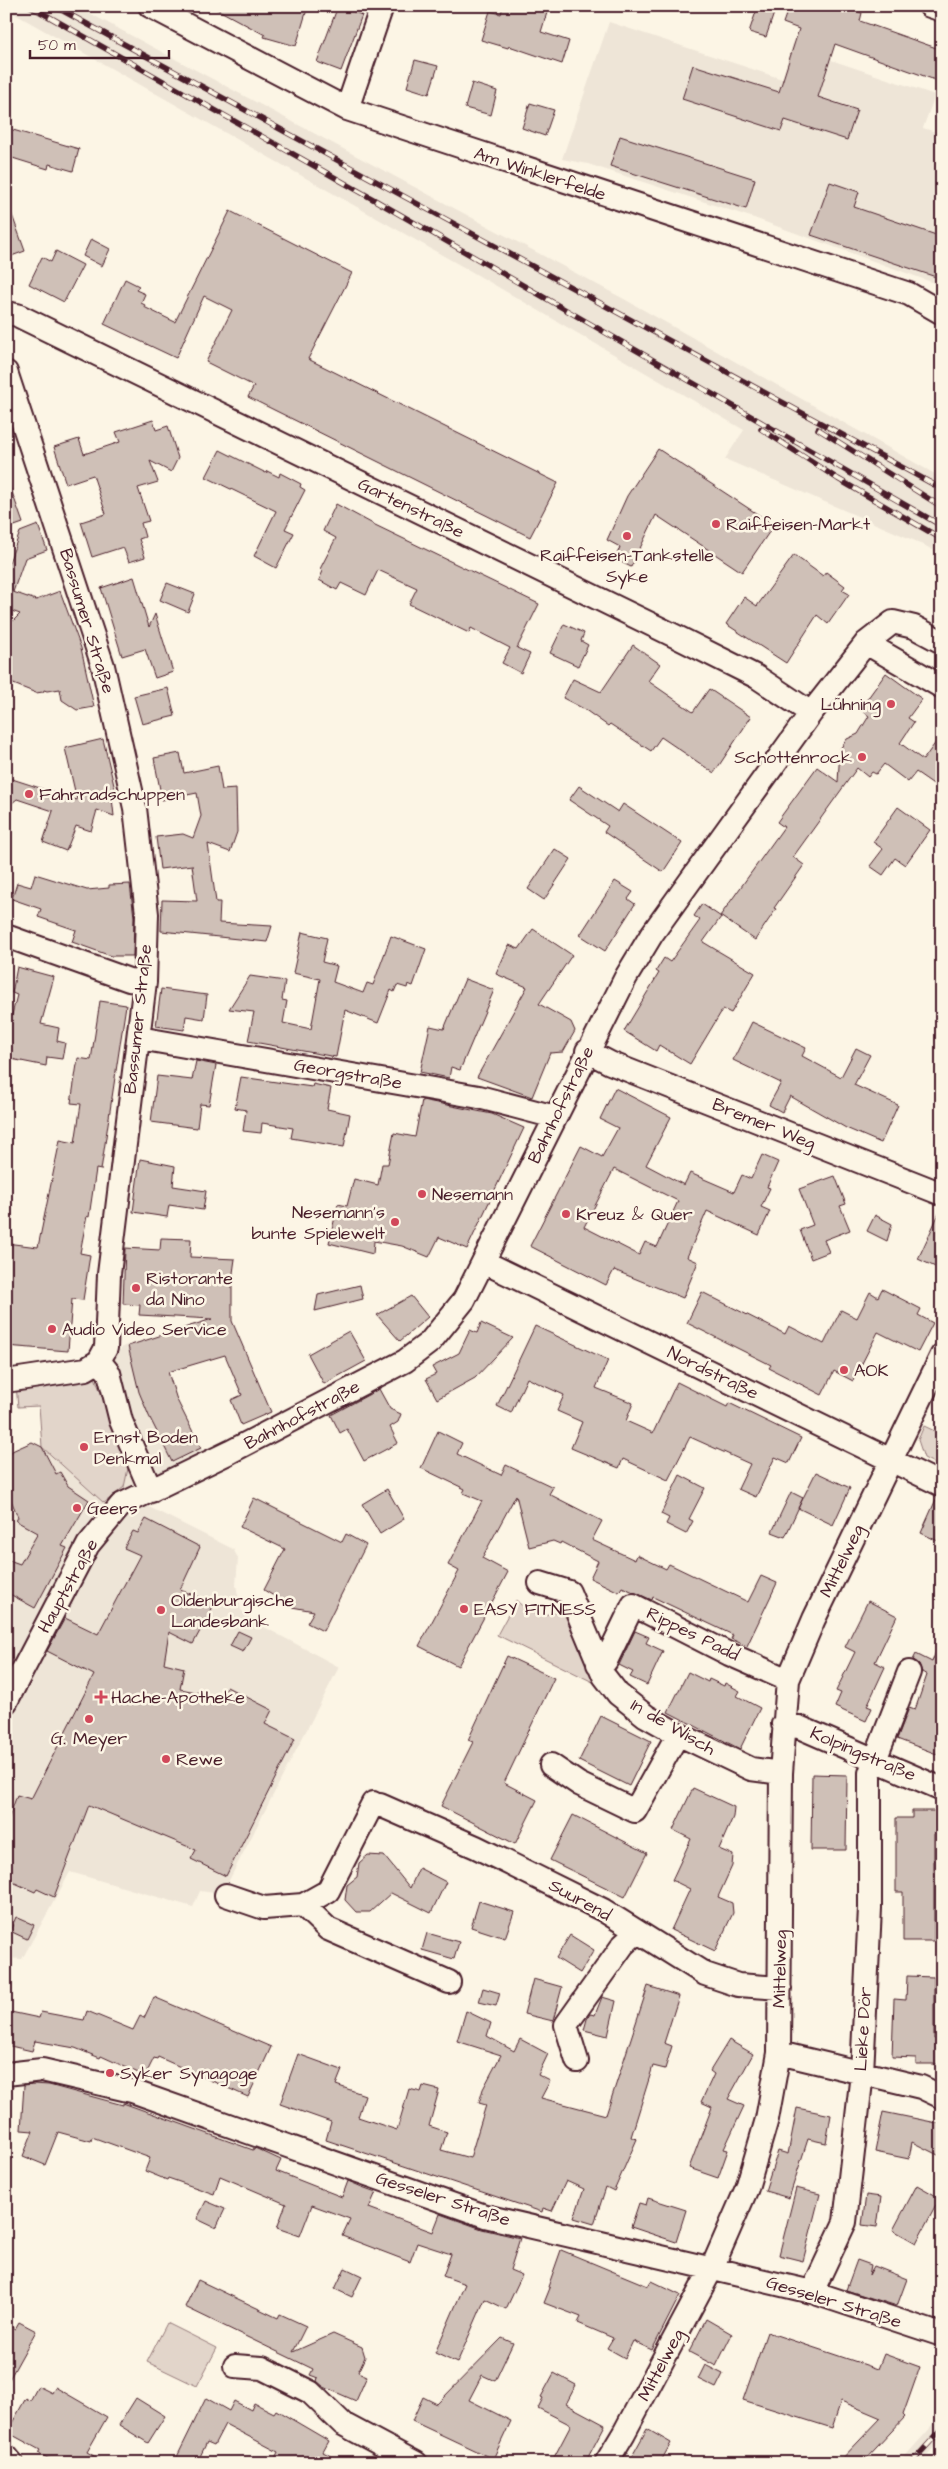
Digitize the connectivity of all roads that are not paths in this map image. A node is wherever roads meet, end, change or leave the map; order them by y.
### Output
1 (150, 6) edge
2 (382, 6) edge
3 (930, 6) edge
4 (942, 10) edge
5 (346, 109) junction
6 (6, 313) edge
7 (942, 313) edge
8 (7, 379) edge
9 (942, 642) edge
10 (866, 643) junction
11 (942, 687) edge
12 (811, 713) junction
13 (6, 936) edge
14 (145, 982) junction
15 (139, 1038) junction
16 (587, 1051) junction
17 (555, 1117) junction
18 (942, 1194) edge
19 (484, 1262) junction
20 (942, 1355) edge
21 (99, 1361) junction
22 (6, 1381) edge
23 (891, 1460) junction
24 (942, 1484) edge
25 (151, 1491) junction
26 (540, 1582) dead end
27 (598, 1664) junction
28 (909, 1672) dead end
29 (788, 1680) junction
30 (6, 1702) edge
31 (784, 1724) junction
32 (678, 1734) junction
33 (876, 1760) junction
34 (551, 1765) dead end
35 (781, 1773) junction
36 (942, 1789) edge
37 (226, 1895) dead end
38 (303, 1905) junction
39 (636, 1933) junction
40 (449, 1982) dead end
41 (780, 1988) junction
42 (779, 2053) junction
43 (577, 2061) dead end
44 (862, 2073) junction
45 (6, 2074) edge
46 (942, 2097) edge
47 (712, 2268) junction
48 (812, 2292) junction
49 (942, 2335) edge
50 (234, 2366) dead end
51 (6, 2456) edge
52 (12, 2463) edge
53 (416, 2463) edge
54 (606, 2463) edge

1 - 5 street, Am Winklerfelde
2 - 5 street
3 - 4 street
5 - 7 street, Am Winklerfelde
6 - 12 street, Gartenstraße
8 - 14 street, Bassumer Straße
9 - 10 street, Bahnhofstraße
10 - 11 street
10 - 12 street, Bahnhofstraße
12 - 16 street, Bahnhofstraße
13 - 14 street
14 - 15 street, Bassumer Straße
15 - 17 street, Georgstraße
15 - 21 street, Bassumer Straße
16 - 17 street, Bahnhofstraße
16 - 18 street, Bremer Weg
17 - 19 street, Bahnhofstraße
19 - 23 street, Nordstraße
19 - 25 street, Bahnhofstraße
20 - 23 street, Mittelweg
21 - 22 street
21 - 25 street
23 - 24 street, Nordstraße
23 - 29 street, Mittelweg
25 - 30 street, Hauptstraße
26 - 27 street, In de Wisch
27 - 29 street, Rippes Padd
27 - 32 street, In de Wisch
28 - 33 street, Lieke Dör
29 - 31 street, Mittelweg
31 - 33 street, Kolpingstraße
31 - 35 street, Mittelweg
32 - 34 street
32 - 35 street, In de Wisch
33 - 36 street, Kolpingstraße
33 - 44 street, Lieke Dör
35 - 41 street, Mittelweg
37 - 38 street
38 - 39 street, Suurend
38 - 40 street
39 - 41 street, Suurend
39 - 43 street
41 - 42 street, Mittelweg
42 - 44 street
42 - 47 street, Mittelweg
44 - 46 street
44 - 48 street, Lieke Dör
45 - 47 street, Gesseler Straße
47 - 48 street, Gesseler Straße
47 - 54 street, Mittelweg
48 - 49 street, Gesseler Straße
50 - 53 street
51 - 52 street

